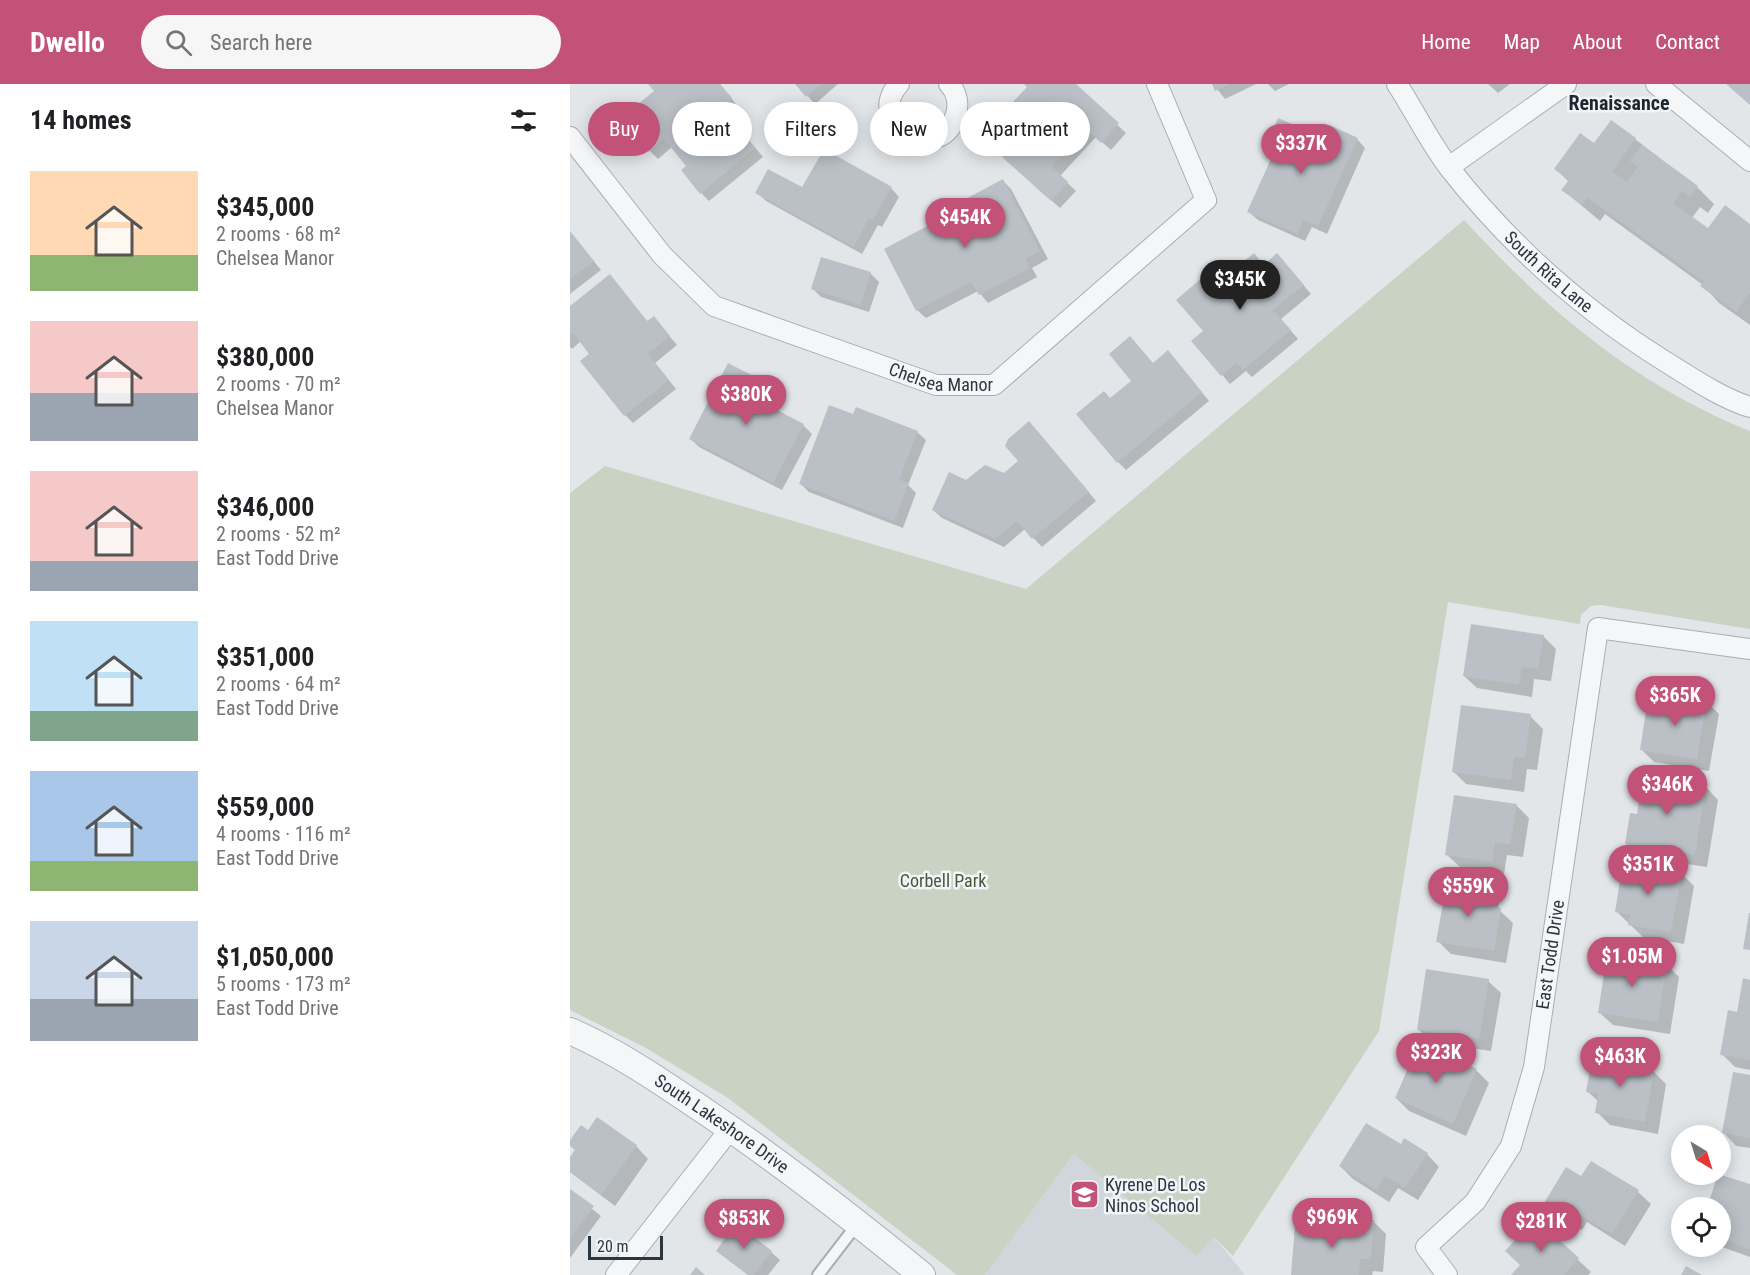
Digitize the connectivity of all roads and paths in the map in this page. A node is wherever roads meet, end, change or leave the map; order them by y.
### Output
1 (899, 84) edge
2 (950, 84) edge
3 (1157, 84) edge
4 (1397, 84) edge
5 (1566, 84) edge
6 (1656, 84) edge
7 (570, 137) edge
8 (1750, 161) edge
9 (1449, 167) junction
10 (1750, 407) edge
11 (1750, 649) edge
12 (570, 1031) edge
13 (731, 1128) junction
14 (858, 1223) junction
15 (616, 1275) edge
16 (818, 1275) edge
17 (922, 1275) edge
18 (1447, 1275) edge

1 - 2 street
3 - 7 street, Chelsea Manor
4 - 9 street, South Rita Lane
5 - 9 street
6 - 8 street
9 - 10 street, South Rita Lane
11 - 18 street, East Todd Drive
12 - 13 street, South Lakeshore Drive
13 - 14 street, South Lakeshore Drive
13 - 15 street
14 - 16 lane
14 - 17 street, South Lakeshore Drive

